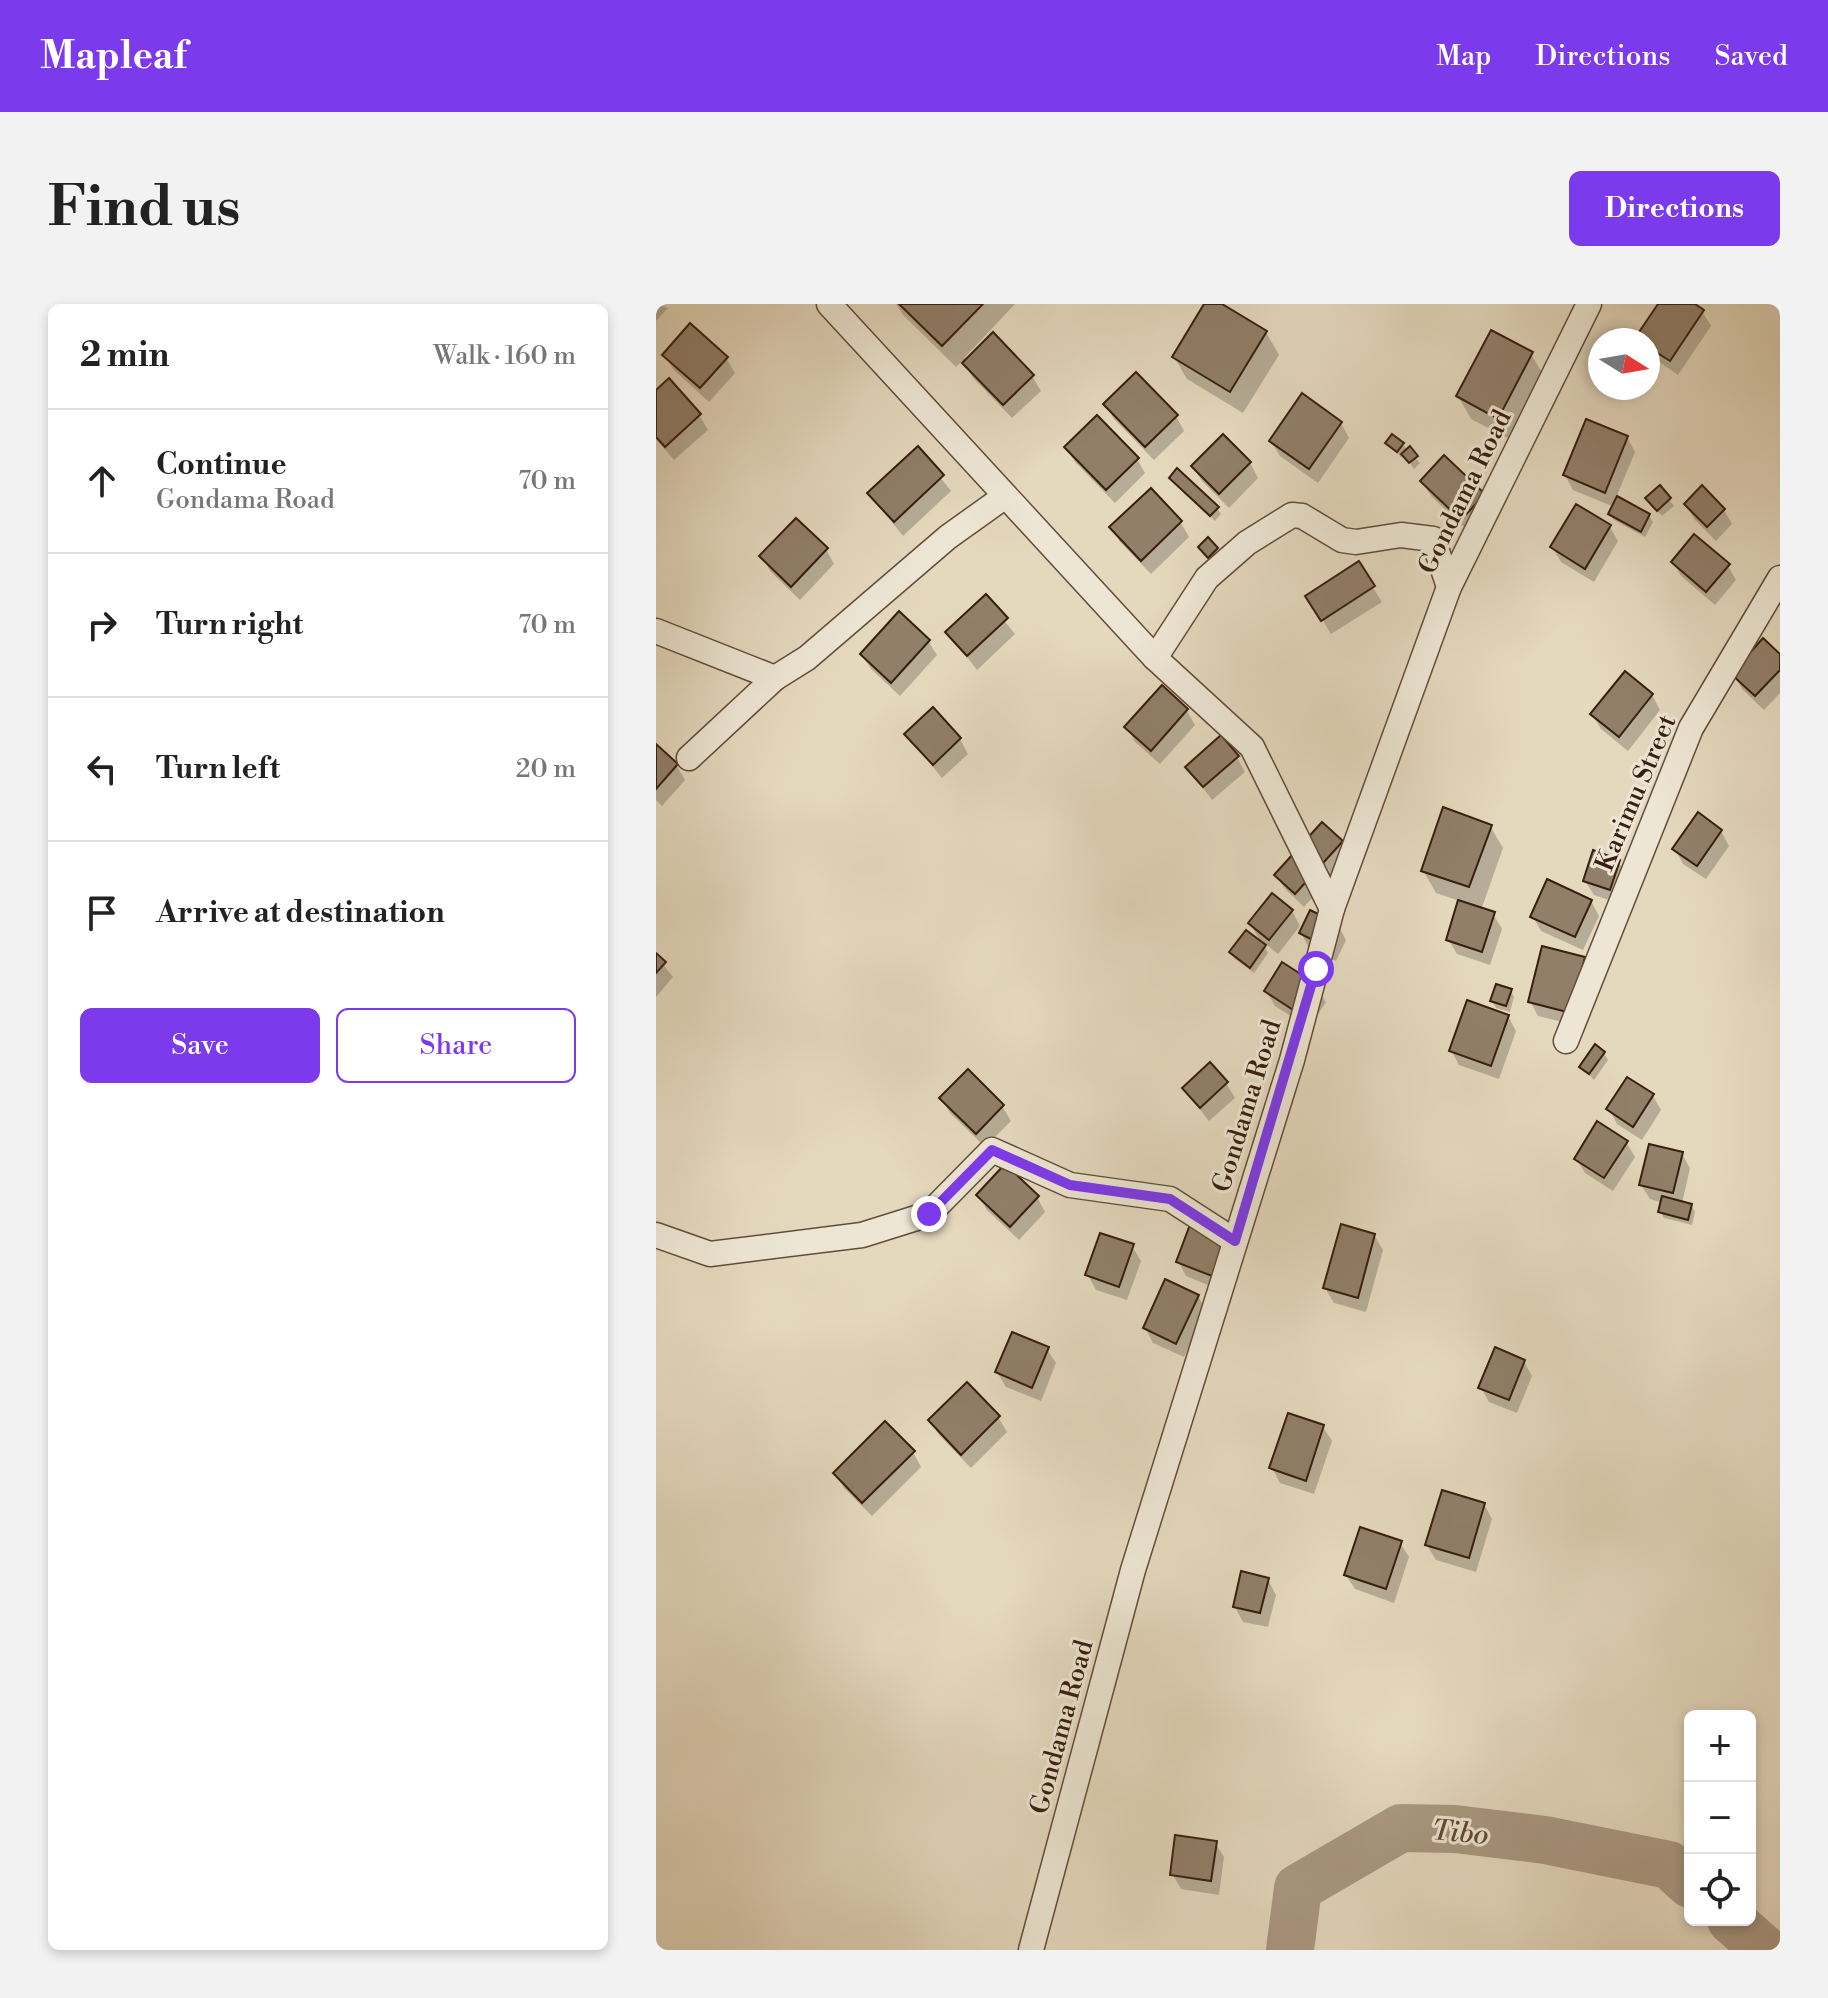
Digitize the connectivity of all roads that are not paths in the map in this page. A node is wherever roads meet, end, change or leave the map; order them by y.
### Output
1 (829, 304) edge
2 (1578, 309) edge
3 (1004, 497) junction
4 (1780, 578) edge
5 (1449, 587) junction
6 (656, 631) edge
7 (1155, 658) junction
8 (775, 678) junction
9 (689, 758) dead end
10 (1332, 909) junction
11 (1566, 1041) dead end
12 (656, 1235) edge
13 (1235, 1241) junction
14 (1031, 1950) edge

1 - 3 street
2 - 5 street, Gondama Road
3 - 7 street
3 - 8 street
4 - 11 street, Karimu Street
5 - 7 street
5 - 10 street, Gondama Road
6 - 8 street
7 - 10 street
8 - 9 street
10 - 13 street, Gondama Road
12 - 13 street
13 - 14 street, Gondama Road

